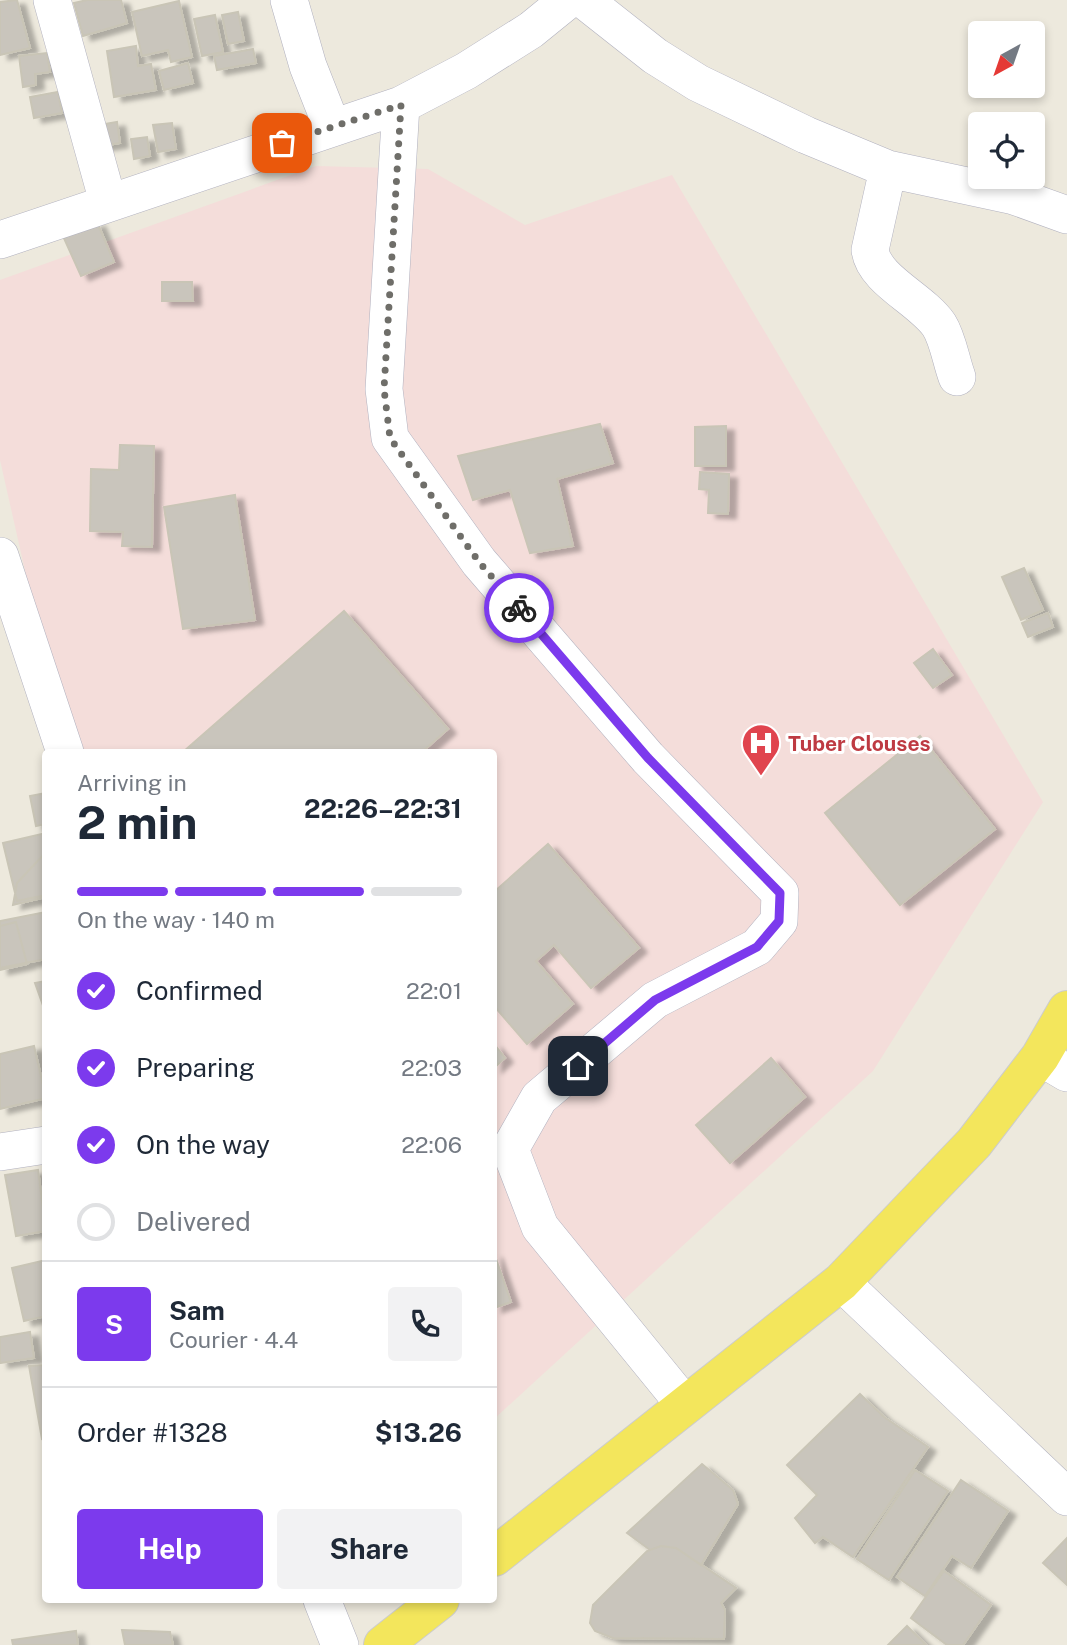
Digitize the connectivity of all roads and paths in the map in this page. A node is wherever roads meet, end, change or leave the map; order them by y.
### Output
1 (52, 0) edge
2 (289, 0) edge
3 (568, 0) edge
4 (584, 0) edge
5 (527, 15) edge
6 (401, 105) junction
7 (332, 127) junction
8 (888, 169) junction
9 (108, 202) junction
10 (1067, 215) edge
11 (0, 240) edge
12 (957, 377) dead end
13 (0, 556) edge
14 (64, 749) edge
15 (1067, 1010) edge
16 (1054, 1065) edge
17 (42, 1146) edge
18 (0, 1152) edge
19 (841, 1282) junction
20 (685, 1405) junction
21 (1067, 1497) edge
22 (497, 1555) edge
23 (323, 1603) edge
24 (436, 1603) edge
25 (340, 1645) edge
26 (383, 1645) edge

1 - 9 street
2 - 7 street
3 - 5 street
4 - 8 street
5 - 6 street
6 - 7 street
6 - 20 street
7 - 9 street
8 - 10 street
8 - 12 street
9 - 11 street
13 - 14 street
15 - 16 main road
16 - 19 main road
17 - 18 street
19 - 20 main road
19 - 21 street
20 - 22 main road
23 - 25 street
24 - 26 main road

